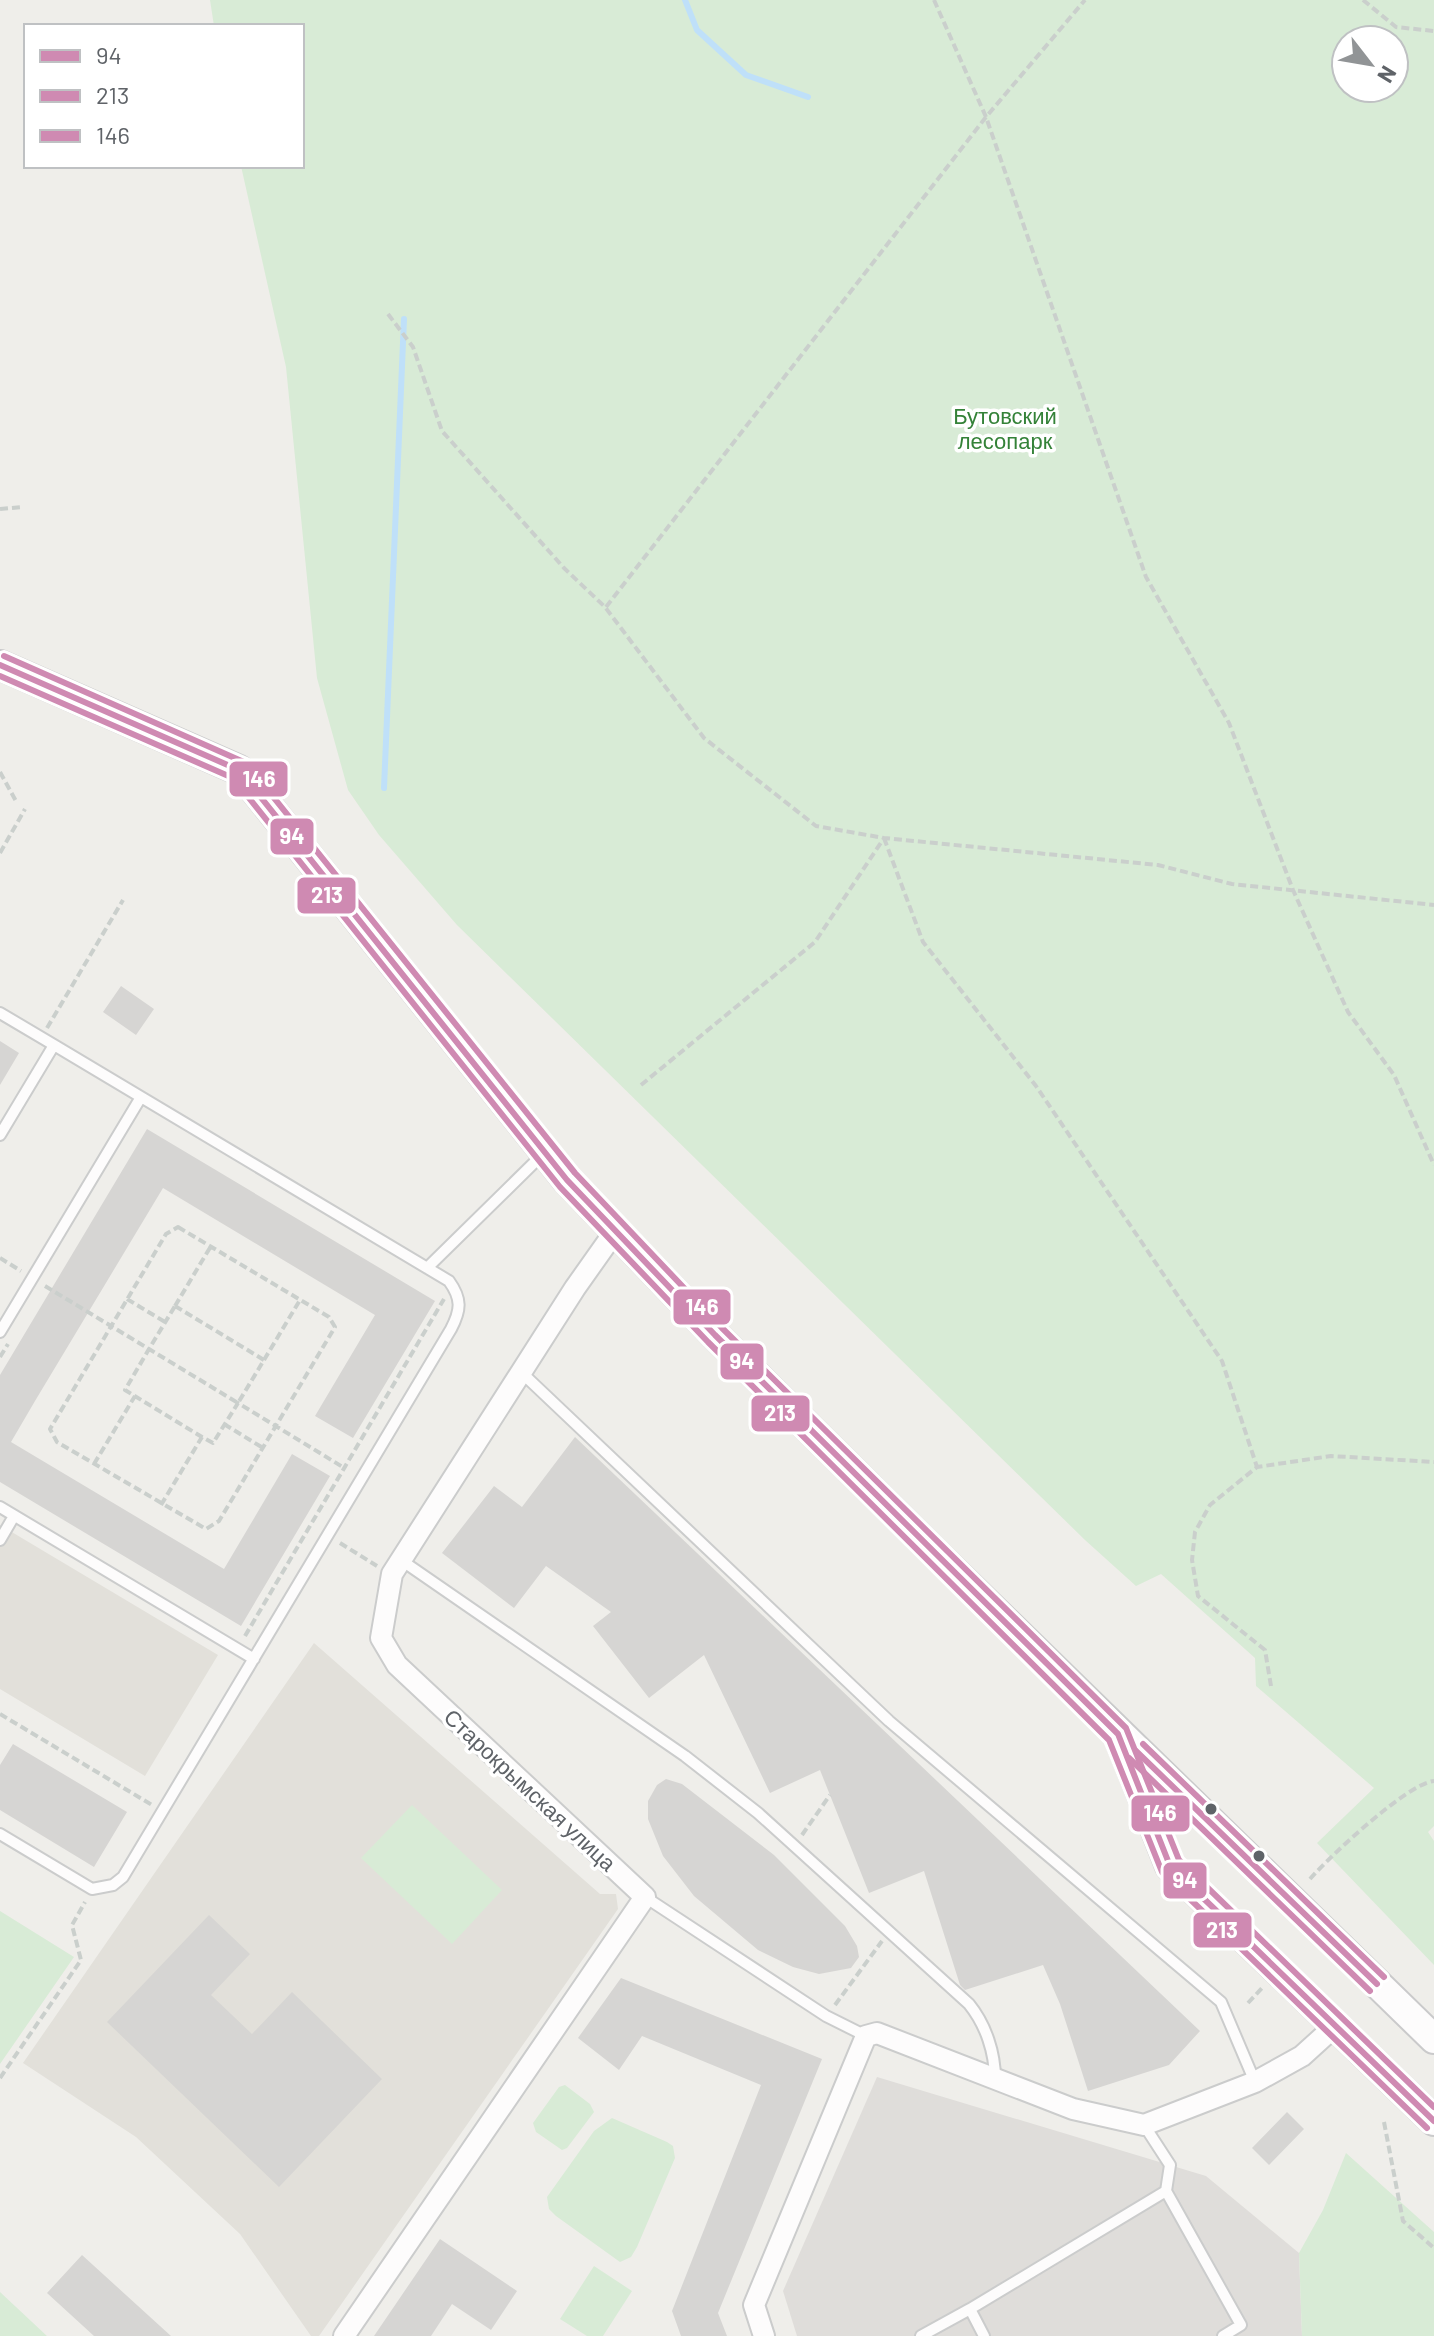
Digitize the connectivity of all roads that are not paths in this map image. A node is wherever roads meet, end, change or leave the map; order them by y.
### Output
1 (0, 665) edge
2 (0, 1013) edge
3 (54, 1045) junction
4 (141, 1097) junction
5 (0, 1135) edge
6 (545, 1152) junction
7 (616, 1230) junction
8 (427, 1268) junction
9 (0, 1332) edge
10 (521, 1372) junction
11 (0, 1507) edge
12 (14, 1516) junction
13 (0, 1540) edge
14 (401, 1560) junction
15 (254, 1659) junction
16 (1118, 1734) junction
17 (0, 1834) edge
18 (645, 1897) junction
19 (1335, 2026) junction
20 (866, 2036) junction
21 (1434, 2039) edge
22 (995, 2079) junction
23 (1255, 2082) junction
24 (1434, 2121) edge
25 (1144, 2125) junction
26 (1166, 2191) junction
27 (970, 2309) junction
28 (344, 2336) edge
29 (764, 2336) edge
30 (921, 2336) edge
31 (984, 2336) edge
32 (1223, 2336) edge

1 - 6 main road
2 - 3 lane
3 - 4 lane
3 - 5 lane
4 - 8 lane
4 - 9 lane
6 - 7 main road
6 - 8 lane
7 - 10 street, Старокрымская улица
7 - 16 main road
8 - 15 lane
10 - 14 street, Старокрымская улица
10 - 23 lane
11 - 12 lane
12 - 13 lane
12 - 15 lane
14 - 18 street, Старокрымская улица
14 - 22 lane
15 - 17 lane
16 - 19 main road
16 - 21 main road
18 - 20 lane
18 - 28 street
19 - 23 street
19 - 24 main road
20 - 22 street
20 - 29 street
22 - 25 street
23 - 25 street
25 - 26 lane
26 - 27 lane
26 - 32 lane
27 - 30 lane
27 - 31 lane

